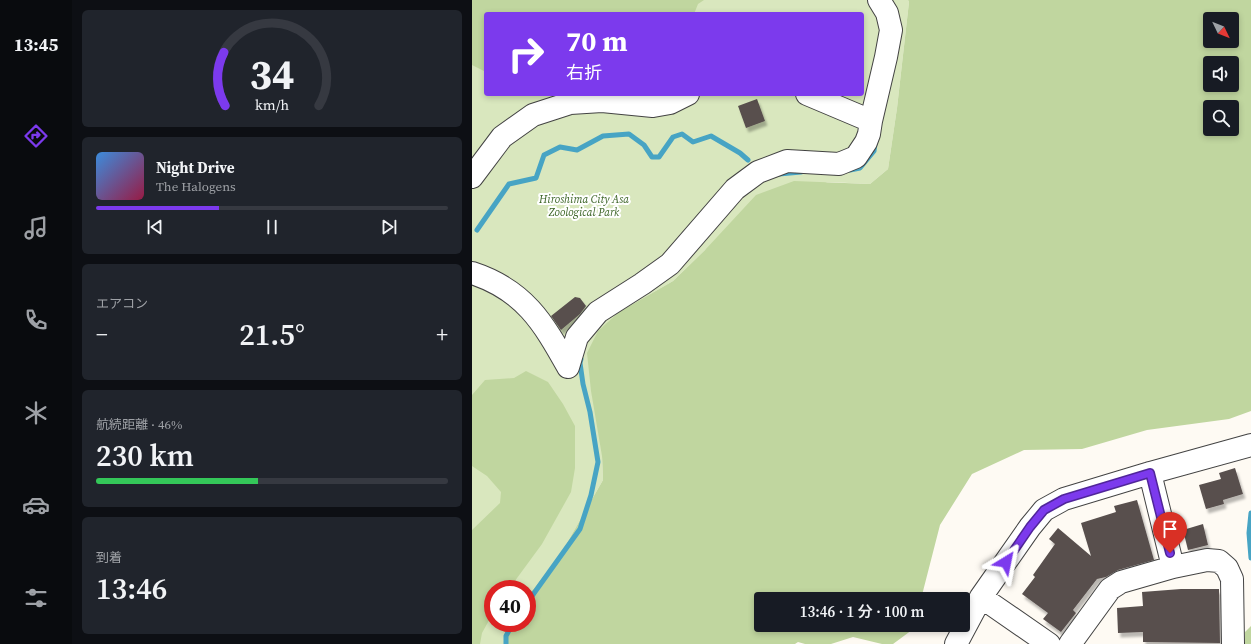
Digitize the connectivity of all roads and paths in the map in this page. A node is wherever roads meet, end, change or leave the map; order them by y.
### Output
1 (879, 0) edge
2 (684, 96) edge
3 (812, 96) edge
4 (871, 121) junction
5 (472, 177) edge
6 (472, 273) edge
7 (1251, 445) edge
8 (1150, 473) junction
9 (1174, 567) junction
10 (981, 597) junction
11 (956, 644) edge
12 (1049, 644) edge
13 (1070, 644) edge
14 (1233, 644) edge

1 - 4 street
2 - 5 street
3 - 4 street
4 - 6 street
7 - 8 street
8 - 9 street
8 - 10 street
9 - 13 street
9 - 14 street
10 - 11 street
10 - 12 street

